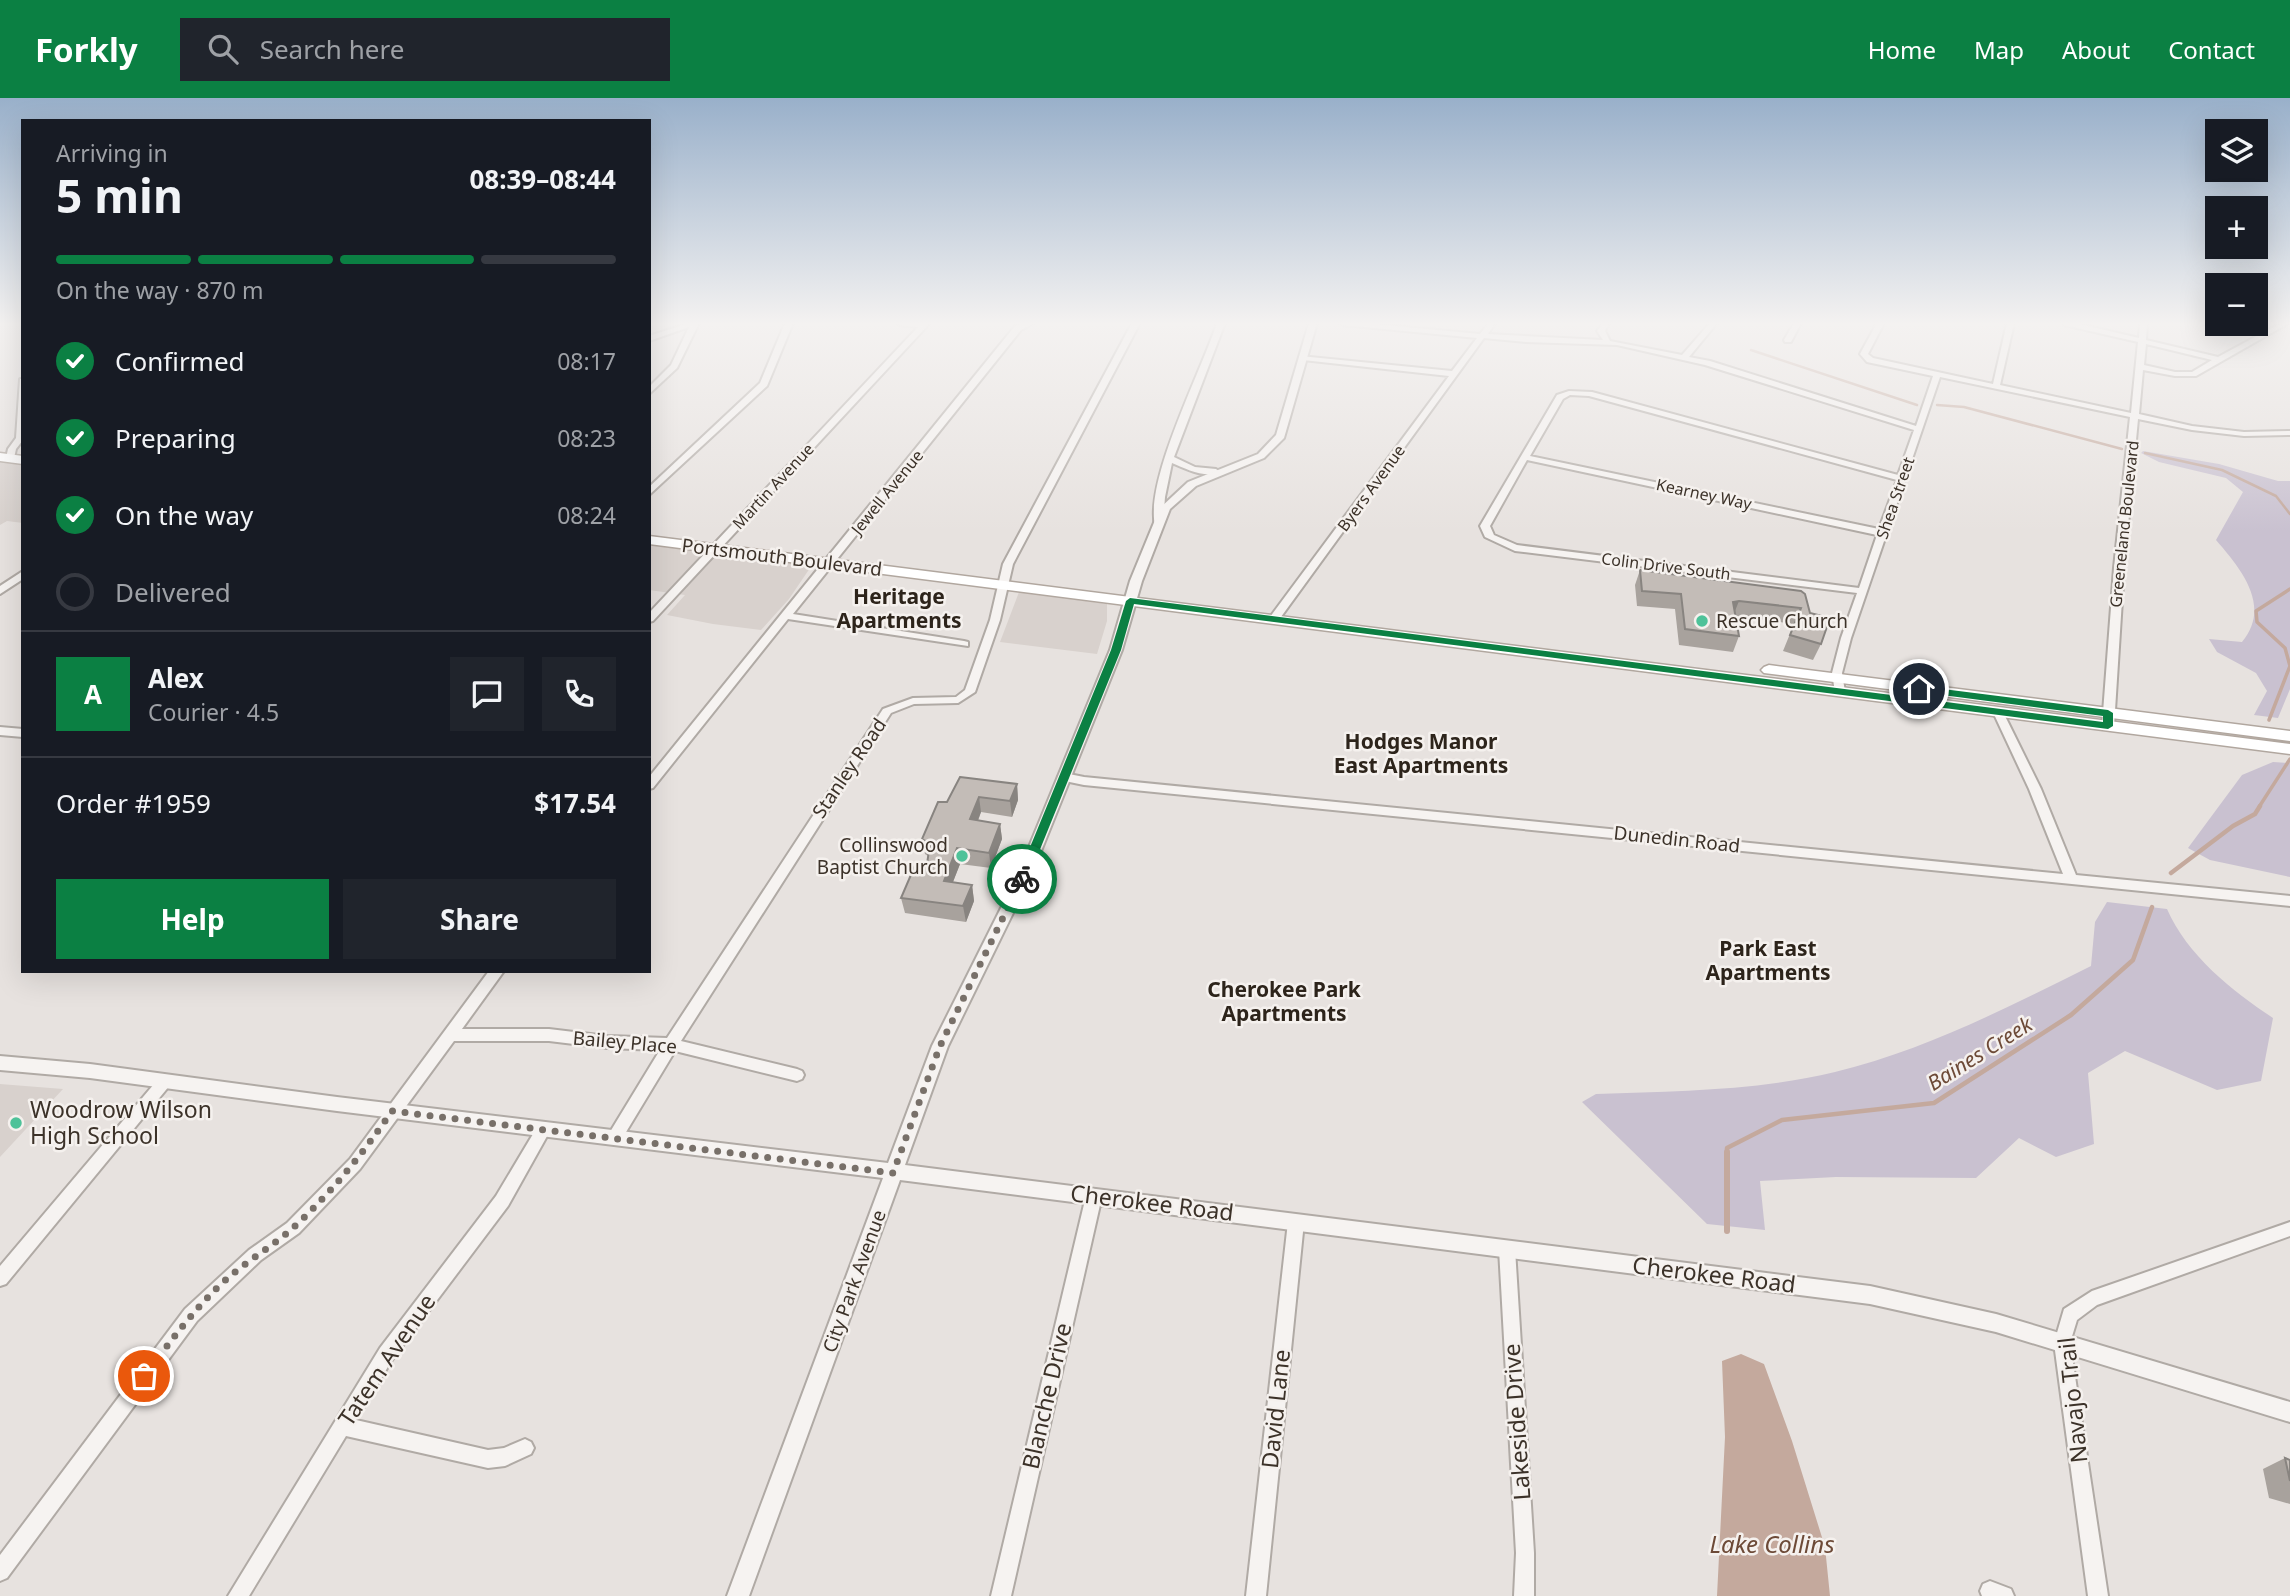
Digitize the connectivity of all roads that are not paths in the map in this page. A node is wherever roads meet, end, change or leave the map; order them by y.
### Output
1 (755, 393) edge
2 (860, 393) edge
3 (966, 393) edge
4 (1099, 393) edge
5 (1194, 393) edge
6 (1293, 393) edge
7 (1441, 393) edge
8 (1800, 393) edge
9 (1931, 393) edge
10 (2028, 393) edge
11 (2137, 393) edge
12 (2134, 416) junction
13 (21, 426) edge
14 (1918, 429) junction
15 (2290, 433) edge
16 (11, 453) edge
17 (1524, 457) junction
18 (1168, 458) junction
19 (1216, 472) junction
20 (1901, 478) junction
21 (651, 490) edge
22 (1158, 523) junction
23 (651, 529) edge
24 (1883, 533) junction
25 (651, 540) edge
26 (718, 543) junction
27 (832, 558) junction
28 (21, 575) edge
29 (1006, 579) junction
30 (0, 591) edge
31 (1863, 591) junction
32 (1132, 595) junction
33 (1278, 614) junction
34 (786, 616) junction
35 (651, 617) edge
36 (964, 644) dead end
37 (1839, 685) junction
38 (1997, 712) junction
39 (2108, 719) junction
40 (0, 731) edge
41 (21, 733) edge
42 (2290, 736) edge
43 (2290, 749) edge
44 (1064, 777) junction
45 (651, 783) edge
46 (2071, 879) junction
47 (2290, 901) edge
48 (496, 973) edge
49 (449, 1035) junction
50 (671, 1044) junction
51 (0, 1063) edge
52 (797, 1075) dead end
53 (165, 1081) junction
54 (392, 1111) junction
55 (544, 1129) junction
56 (615, 1138) junction
57 (893, 1173) junction
58 (1094, 1196) junction
59 (1296, 1222) junction
60 (2290, 1228) edge
61 (1507, 1249) junction
62 (0, 1278) edge
63 (2062, 1343) junction
64 (2290, 1412) edge
65 (342, 1426) junction
66 (525, 1448) dead end
67 (0, 1571) edge
68 (238, 1596) edge
69 (738, 1596) edge
70 (1001, 1596) edge
71 (1256, 1596) edge
72 (1524, 1596) edge
73 (2098, 1596) edge

1 - 21 street
2 - 26 street, Martin Avenue
3 - 27 street, Jewell Avenue
4 - 29 street, Stanley Road
5 - 18 street
6 - 19 street, City Park Avenue
7 - 33 street, Byers Avenue
8 - 14 street
9 - 14 street, Shea Street
10 - 12 street
11 - 12 street, Greeneland Boulevard
12 - 15 street
12 - 39 street, Greeneland Boulevard
13 - 16 street
14 - 20 street, Shea Street
17 - 20 street
17 - 24 street, Kearney Way
17 - 31 street, Colin Drive South
18 - 19 street
18 - 22 street
19 - 22 street, City Park Avenue
20 - 24 street, Shea Street
22 - 32 street, City Park Avenue
23 - 26 main road, Portsmouth Boulevard
24 - 31 street, Shea Street
25 - 26 main road, Portsmouth Boulevard
26 - 27 main road, Portsmouth Boulevard
26 - 35 street, Martin Avenue
27 - 29 main road, Portsmouth Boulevard
27 - 34 street, Jewell Avenue
28 - 30 street
29 - 32 main road, Portsmouth Boulevard
29 - 50 street, Stanley Road
31 - 37 street, Shea Street
32 - 33 main road, Portsmouth Boulevard
32 - 44 street, City Park Avenue
33 - 37 main road, Portsmouth Boulevard
34 - 36 street
34 - 45 street, Jewell Avenue
37 - 38 main road, Portsmouth Boulevard
37 - 39 main road, Portsmouth Boulevard
38 - 39 main road, Portsmouth Boulevard
38 - 46 street
39 - 42 main road, Portsmouth Boulevard
39 - 43 main road, Portsmouth Boulevard
40 - 41 street
44 - 46 street, Dunedin Road
44 - 57 street, City Park Avenue
46 - 47 street, Dunedin Road
48 - 49 street
49 - 50 street, Bailey Place
49 - 54 street
50 - 52 street, Bailey Place
50 - 56 street, Stanley Road
51 - 53 street, Cherokee Road
53 - 54 street, Cherokee Road
53 - 62 street
54 - 55 street, Cherokee Road
54 - 67 street
55 - 56 street, Cherokee Road
55 - 65 street, Tatem Avenue
56 - 57 street, Cherokee Road
57 - 58 street, Cherokee Road
57 - 69 street, City Park Avenue
58 - 59 street, Cherokee Road
58 - 70 street, Blanche Drive
59 - 61 street, Cherokee Road
59 - 71 street, David Lane
60 - 63 street, Navajo Trail
61 - 63 street, Cherokee Road
61 - 72 street, Lakeside Drive
63 - 64 street, Cherokee Road
63 - 73 street, Navajo Trail
65 - 66 street
65 - 68 street, Tatem Avenue

